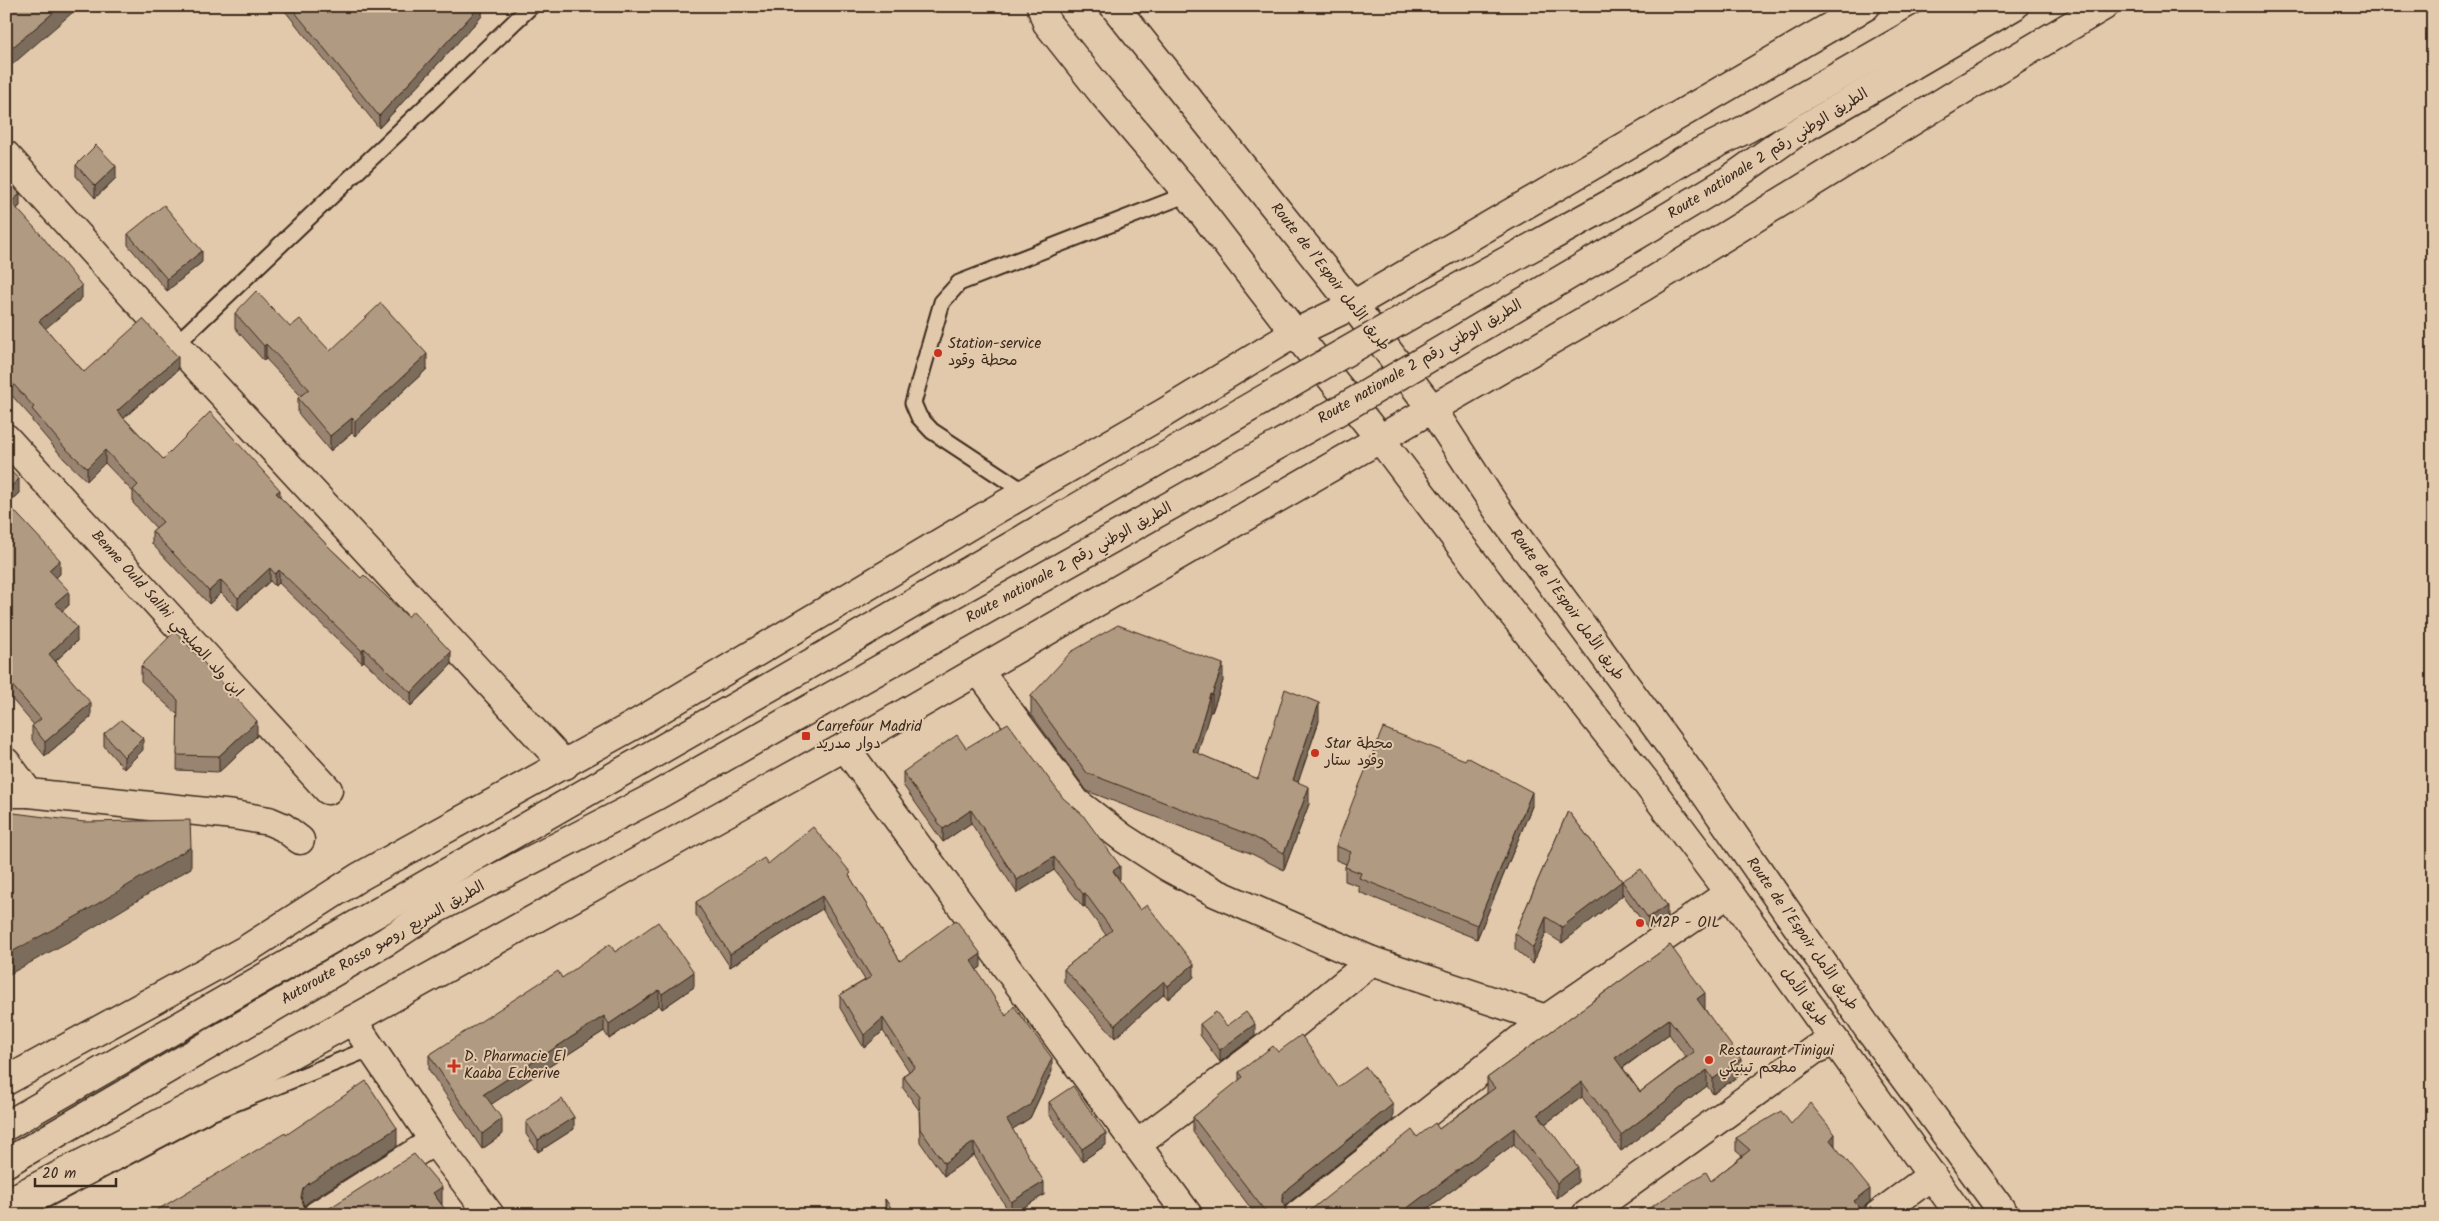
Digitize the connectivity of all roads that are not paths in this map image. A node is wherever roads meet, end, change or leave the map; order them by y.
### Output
1 (531, 6) edge
2 (1042, 6) edge
3 (1114, 6) edge
4 (1866, 6) edge
5 (1961, 6) edge
6 (2014, 6) edge
7 (2104, 6) edge
8 (6, 155) edge
9 (1188, 194) junction
10 (1353, 305) junction
11 (1295, 333) junction
12 (176, 344) junction
13 (1432, 410) junction
14 (6, 438) edge
15 (1381, 440) junction
16 (1026, 493) junction
17 (801, 668) joint
18 (979, 671) junction
19 (818, 704) joint
20 (845, 747) junction
21 (6, 762) edge
22 (565, 764) junction
23 (328, 790) dead end
24 (17, 793) edge
25 (300, 840) dead end
26 (1729, 893) junction
27 (1372, 961) junction
28 (1546, 1019) junction
29 (352, 1020) junction
30 (1835, 1041) junction
31 (369, 1049) junction
32 (6, 1081) edge
33 (6, 1126) edge
34 (434, 1141) junction
35 (1136, 1145) junction
36 (6, 1163) edge
37 (1932, 1176) junction
38 (6, 1203) edge
39 (16, 1215) edge
40 (317, 1215) edge
41 (490, 1215) edge
42 (1188, 1215) edge
43 (1298, 1215) edge
44 (1586, 1215) edge
45 (1878, 1215) edge
46 (1960, 1215) edge
47 (2006, 1215) edge

1 - 12 lane
2 - 9 main road
3 - 10 main road, Route de l’Espoir طريق الأمل
4 - 10 main road
5 - 17 main road, Route nationale الطريق الوطني رقم 2, bridge
6 - 19 main road, Route nationale الطريق الوطني رقم 2, bridge
7 - 13 main road
8 - 12 main road
9 - 11 main road
9 - 16 lane
10 - 11 main road
10 - 13 main road, Route de l’Espoir طريق الأمل
11 - 15 main road
11 - 16 main road
12 - 22 main road
13 - 15 main road
13 - 47 main road, Route de l’Espoir طريق الأمل
14 - 23 main road, Benne Ould Salihi ابن ولد الصليحي
15 - 18 main road
15 - 26 main road, طريق الأمل
16 - 22 main road
17 - 33 main road, Autoroute Rosso الطريق السريع روصو
18 - 20 main road
18 - 27 main road
19 - 36 main road, Autoroute Rosso الطريق السريع روصو
20 - 29 main road
20 - 35 main road
21 - 24 main road
22 - 32 main road
24 - 25 main road
26 - 28 main road
26 - 30 main road, طريق الأمل
27 - 28 main road
27 - 35 main road
28 - 43 main road
29 - 31 main road
29 - 38 main road
30 - 37 main road, طريق الأمل
30 - 44 main road
31 - 34 main road
31 - 39 lane
34 - 40 main road
34 - 41 main road
35 - 42 main road
37 - 45 main road
37 - 46 main road, طريق الأمل

